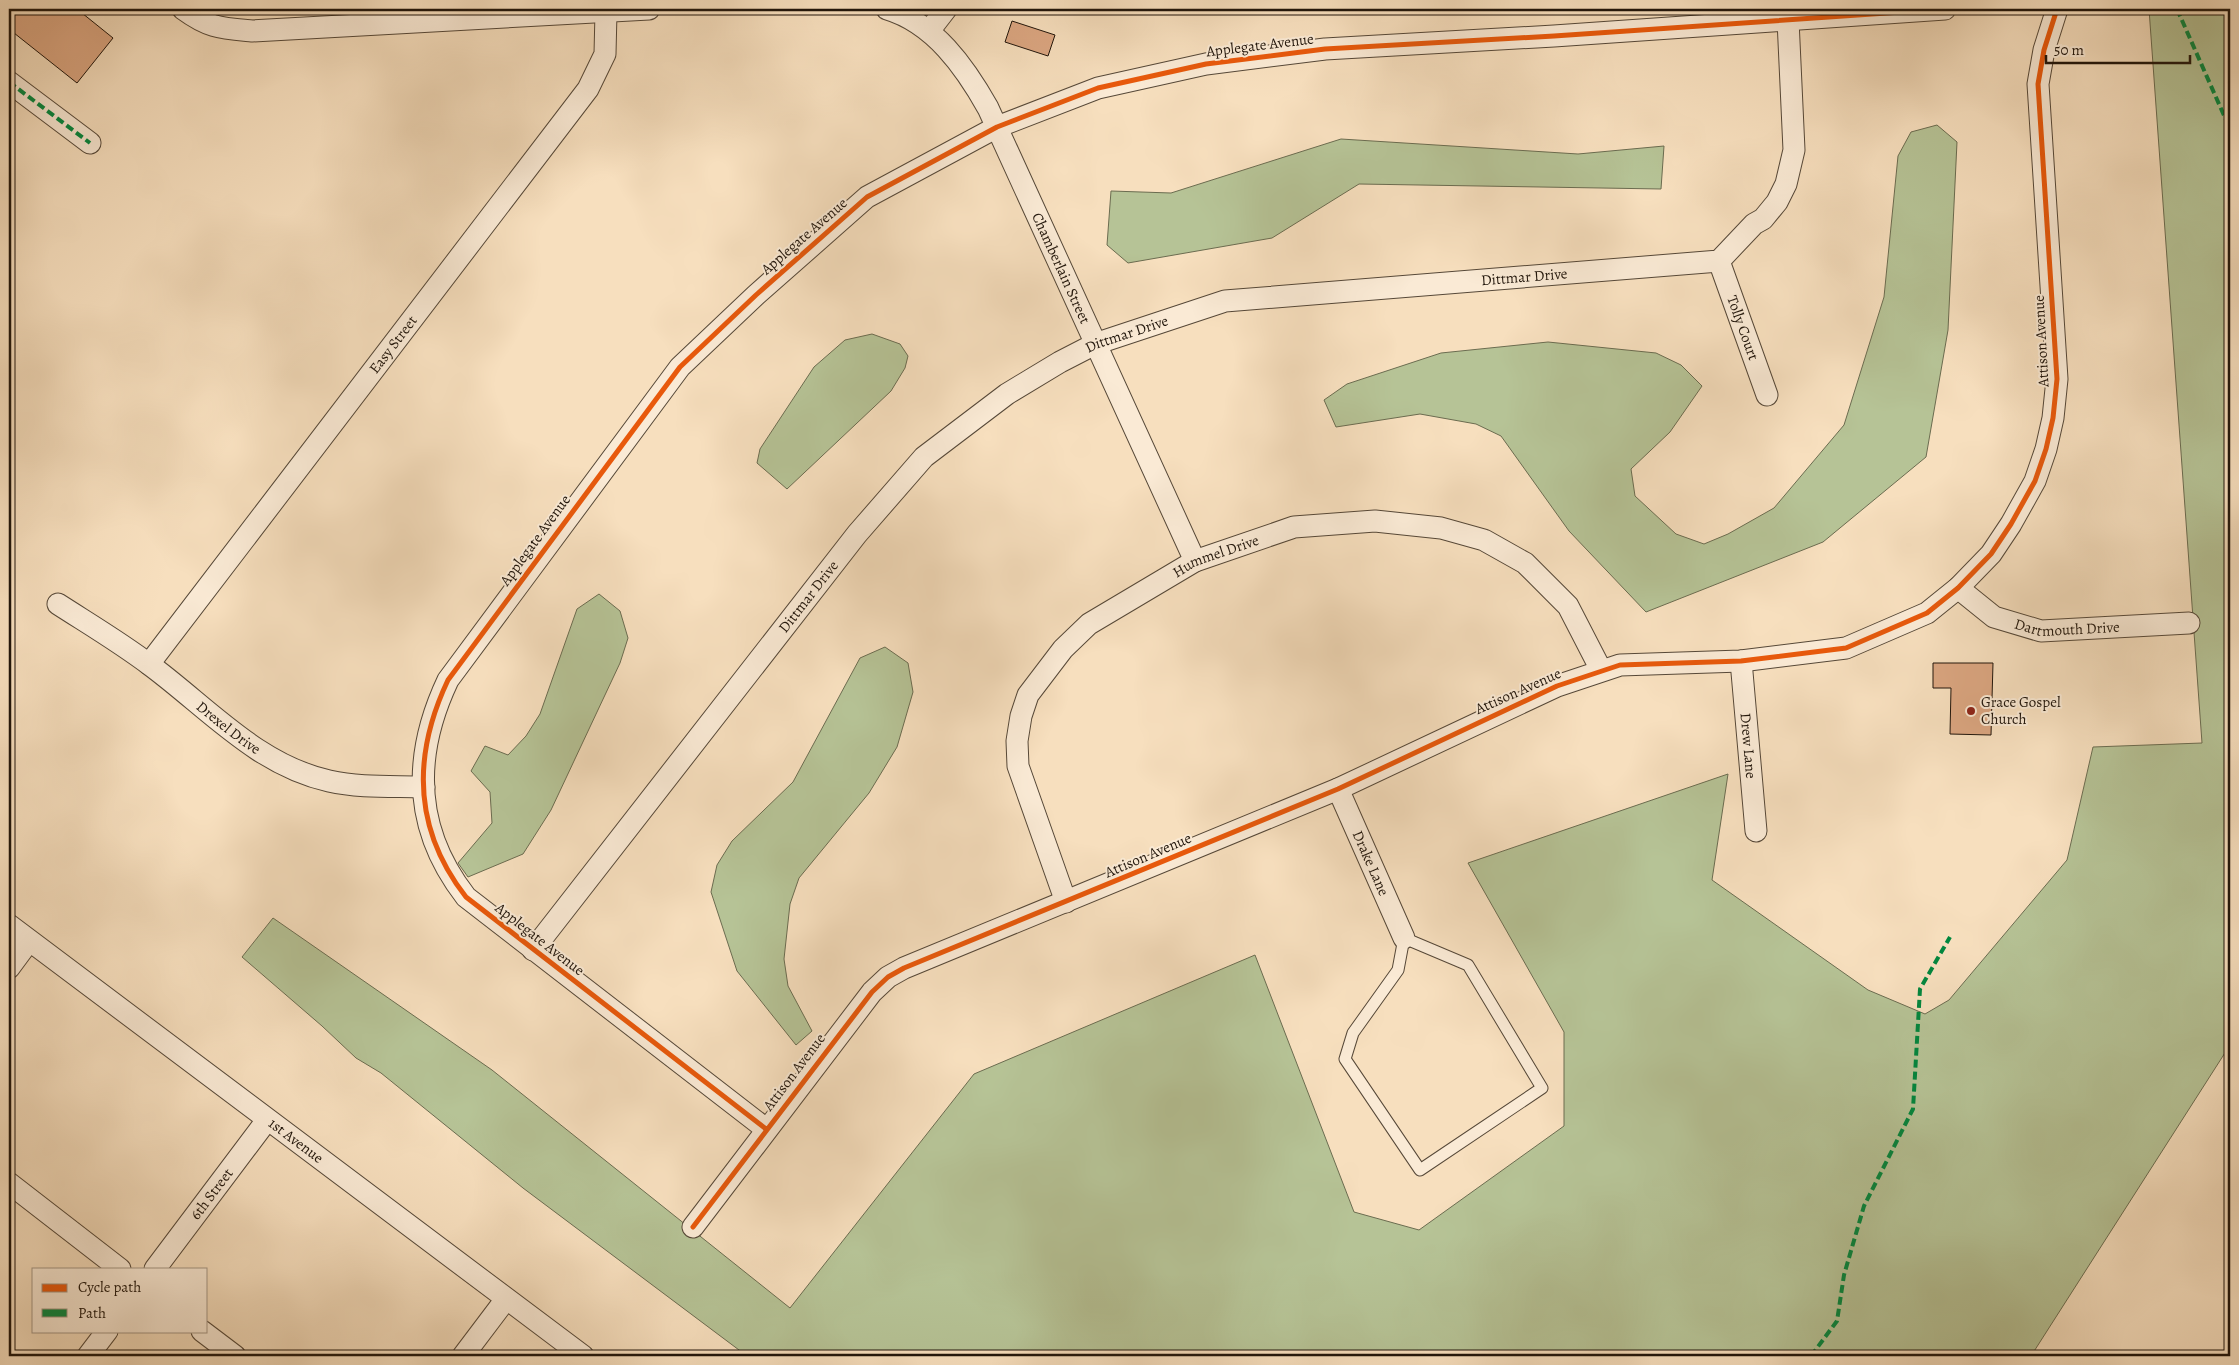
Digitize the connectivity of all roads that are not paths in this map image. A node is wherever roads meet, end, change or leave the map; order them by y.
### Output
1 (183, 9) edge
2 (649, 9) edge
3 (887, 9) edge
4 (946, 9) edge
5 (1945, 9) edge
6 (2057, 9) edge
7 (606, 12) junction
8 (1788, 20) junction
9 (929, 31) junction
10 (9, 82) edge
11 (997, 127) junction
12 (90, 143) dead end
13 (1718, 261) junction
14 (1095, 344) junction
15 (1767, 395) dead end
16 (1195, 561) junction
17 (1958, 588) junction
18 (58, 604) dead end
19 (2189, 623) dead end
20 (1741, 661) junction
21 (149, 664) junction
22 (1601, 670) junction
23 (424, 786) junction
24 (1338, 789) junction
25 (1756, 831) dead end
26 (1066, 902) junction
27 (9, 925) edge
28 (1404, 938) junction
29 (29, 941) junction
30 (533, 950) junction
31 (9, 968) edge
32 (267, 1120) junction
33 (766, 1129) junction
34 (9, 1183) edge
35 (693, 1226) dead end
36 (119, 1268) edge
37 (156, 1268) edge
38 (506, 1299) junction
39 (106, 1332) edge
40 (203, 1332) edge
41 (88, 1356) edge
42 (235, 1356) edge
43 (463, 1356) edge
44 (582, 1356) edge

1 - 7 street
2 - 7 street
3 - 9 street, Chamberlain Street
4 - 9 street
5 - 8 street, Applegate Avenue
6 - 17 street, Attison Avenue
7 - 21 street, Easy Street
8 - 11 street, Applegate Avenue
8 - 13 street
9 - 11 street, Chamberlain Street
10 - 12 street
11 - 14 street, Chamberlain Street
11 - 23 street, Applegate Avenue
13 - 14 street, Dittmar Drive
13 - 15 street, Tolly Court
14 - 16 street, Chamberlain Street
14 - 30 street, Dittmar Drive
16 - 22 street, Hummel Drive
16 - 26 street, Hummel Drive
17 - 19 street, Dartmouth Drive
17 - 20 street, Attison Avenue
18 - 21 street, Drexel Drive
20 - 22 street, Attison Avenue
20 - 25 street, Drew Lane
21 - 23 street, Drexel Drive
22 - 24 street, Attison Avenue
23 - 30 street, Applegate Avenue
24 - 26 street, Attison Avenue
24 - 28 street, Drake Lane
26 - 33 street, Attison Avenue
27 - 29 street, 1st Avenue
28 - 28 lane
29 - 31 street
29 - 32 street, 1st Avenue
30 - 33 street, Applegate Avenue
32 - 37 street, 6th Street
32 - 38 street, 1st Avenue
33 - 35 street, Attison Avenue
34 - 36 street
38 - 43 street
38 - 44 street, 1st Avenue
39 - 41 street
40 - 42 street

